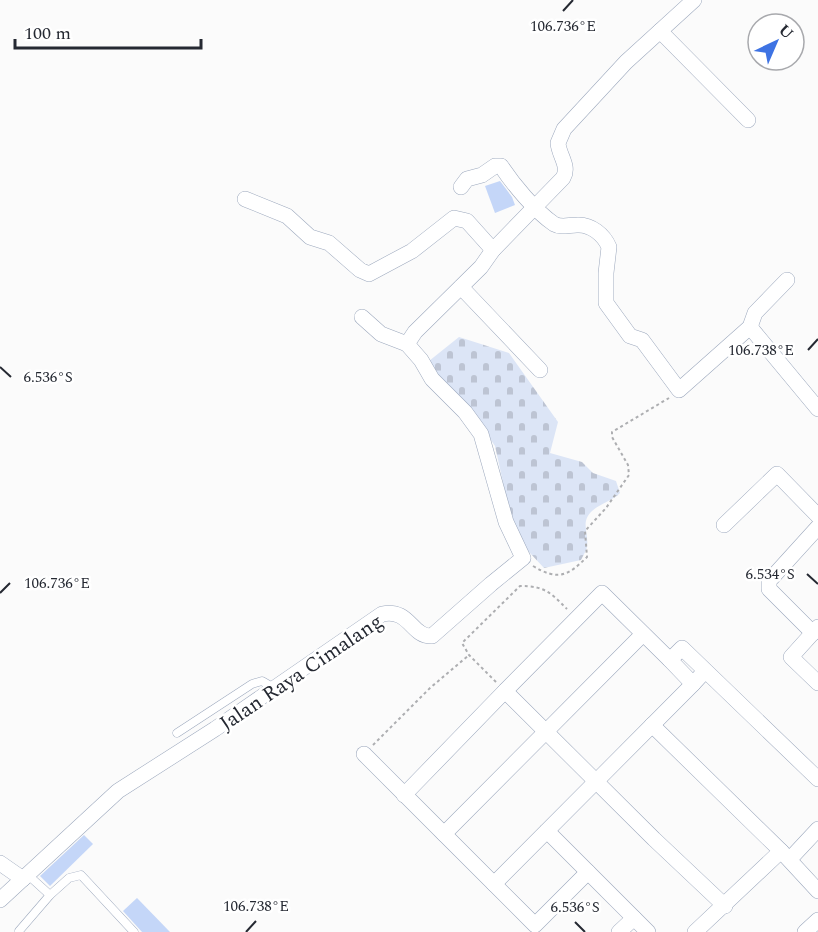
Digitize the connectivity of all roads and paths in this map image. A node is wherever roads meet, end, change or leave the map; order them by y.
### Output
1 (694, 0) edge
2 (660, 31) junction
3 (748, 120) dead end
4 (461, 186) dead end
5 (245, 199) dead end
6 (534, 205) junction
7 (493, 250) junction
8 (787, 280) dead end
9 (461, 287) junction
10 (362, 317) dead end
11 (750, 327) junction
12 (407, 344) junction
13 (540, 370) dead end
14 (679, 390) junction
15 (818, 408) edge
16 (818, 516) edge
17 (724, 525) dead end
18 (818, 527) edge
19 (523, 558) junction
20 (576, 618) junction
21 (816, 630) edge
22 (643, 634) junction
23 (469, 655) junction
24 (670, 660) junction
25 (705, 671) junction
26 (818, 683) edge
27 (693, 684) junction
28 (274, 688) junction
29 (505, 691) junction
30 (652, 725) junction
31 (546, 731) junction
32 (177, 733) dead end
33 (364, 754) joint
34 (818, 779) edge
35 (596, 782) junction
36 (404, 795) junction
37 (818, 829) edge
38 (547, 831) junction
39 (444, 834) junction
40 (786, 855) junction
41 (0, 862) edge
42 (588, 872) junction
43 (26, 877) junction
44 (494, 884) junction
45 (818, 891) edge
46 (50, 895) junction
47 (0, 900) edge
48 (725, 906) junction
49 (634, 918) junction
50 (818, 920) edge
51 (19, 931) edge
52 (134, 932) edge
53 (619, 932) edge
54 (648, 932) edge
55 (695, 932) edge
56 (805, 932) edge

1 - 2 street
2 - 3 street
2 - 6 street
4 - 6 street
5 - 7 street
6 - 7 street
6 - 14 street
7 - 9 street
8 - 11 street
9 - 12 street
9 - 13 street
10 - 12 street
11 - 14 street
11 - 15 street
12 - 19 street
14 - 19 path
16 - 17 street
18 - 21 street
19 - 28 street, Jalan Raya Cimalang
20 - 22 street
20 - 23 path
20 - 29 street
21 - 26 street
22 - 24 street
22 - 31 street
23 - 29 path
23 - 33 path
24 - 25 street
24 - 27 street
25 - 27 street
25 - 34 street
27 - 30 street
28 - 32 lane
28 - 43 street, Jalan Raya Cimalang
29 - 31 street
29 - 36 street
30 - 35 street
30 - 40 street
31 - 35 street
31 - 39 street
33 - 36 street
35 - 38 street
35 - 48 street
36 - 39 street
37 - 40 street
38 - 42 street
38 - 44 street
39 - 44 street
40 - 45 street
40 - 48 street
41 - 43 street
42 - 44 street
42 - 49 street
43 - 46 lane
43 - 47 street, Jalan Raya Cimalang
46 - 51 lane
46 - 52 lane
48 - 55 street
49 - 53 street
49 - 54 street
50 - 56 street

